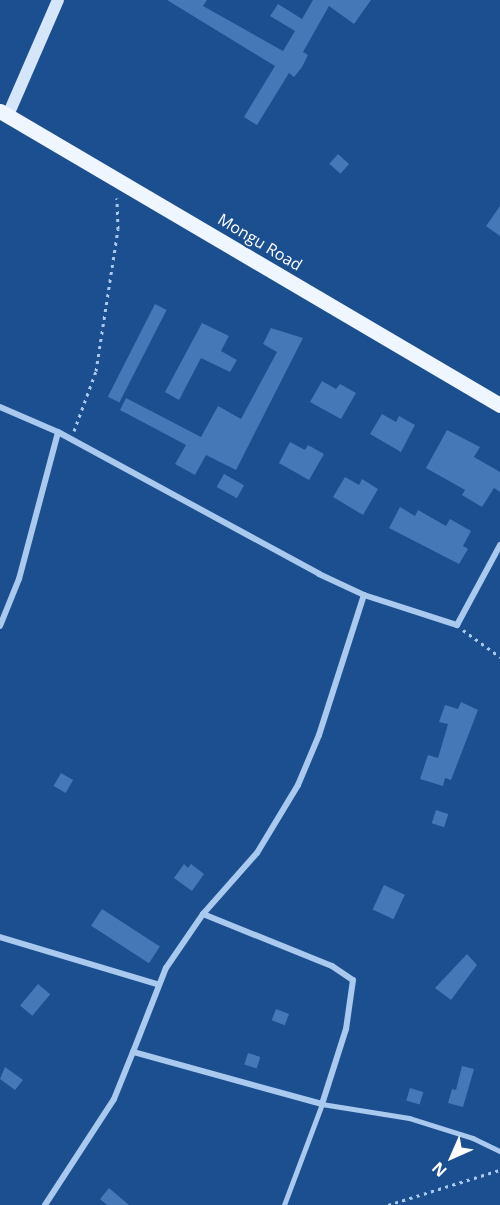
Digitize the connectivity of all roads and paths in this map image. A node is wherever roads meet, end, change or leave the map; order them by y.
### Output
1 (58, 0) edge
2 (4, 113) edge
3 (117, 178) junction
4 (500, 405) edge
5 (0, 407) edge
6 (58, 432) junction
7 (500, 545) edge
8 (364, 595) junction
9 (457, 625) junction
10 (0, 626) edge
11 (500, 657) edge
12 (203, 914) junction
13 (0, 937) edge
14 (157, 984) junction
15 (133, 1052) junction
16 (322, 1104) junction
17 (500, 1151) edge
18 (500, 1170) edge
19 (45, 1205) edge
20 (284, 1205) edge
21 (388, 1205) edge

1 - 2 street
2 - 3 main road, Mongu Road
3 - 4 main road, Mongu Road
3 - 6 path
5 - 6 street
6 - 8 street
6 - 10 street
7 - 9 street
8 - 9 street
8 - 12 street
9 - 11 path
12 - 14 street
12 - 16 street
13 - 14 street
14 - 15 street
15 - 16 street
15 - 19 street
16 - 17 lane
16 - 20 lane
18 - 21 path

